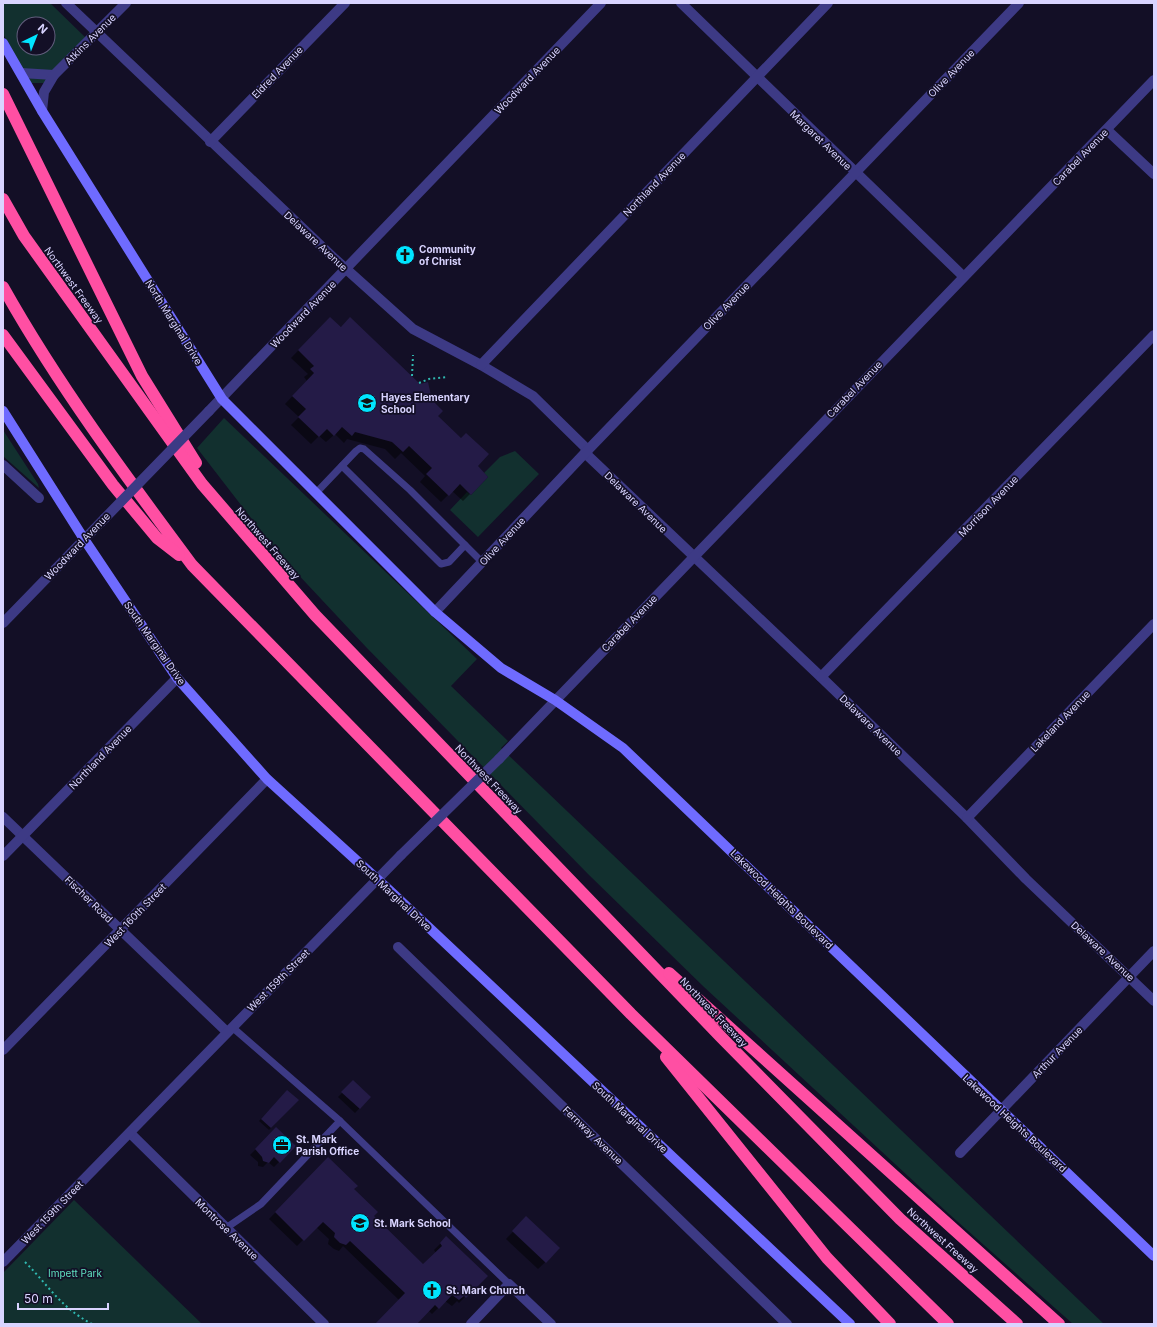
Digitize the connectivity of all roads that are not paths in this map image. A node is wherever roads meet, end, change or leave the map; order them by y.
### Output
1 (66, 3) edge
2 (126, 3) edge
3 (344, 3) edge
4 (601, 3) edge
5 (681, 3) edge
6 (828, 3) edge
7 (1019, 3) edge
8 (97, 34) junction
9 (3, 43) edge
10 (21, 73) junction
11 (54, 75) junction
12 (757, 78) junction
13 (1154, 80) edge
14 (3, 94) edge
15 (42, 111) junction
16 (1107, 130) junction
17 (210, 142) junction
18 (855, 173) junction
19 (1154, 174) edge
20 (3, 199) edge
21 (346, 269) junction
22 (963, 276) junction
23 (3, 287) edge
24 (3, 335) edge
25 (1154, 335) edge
26 (481, 365) junction
27 (222, 398) junction
28 (3, 411) edge
29 (586, 452) junction
30 (3, 465) edge
31 (342, 466) junction
32 (316, 493) junction
33 (39, 498) dead end
34 (84, 540) junction
35 (465, 546) junction
36 (693, 557) junction
37 (482, 562) junction
38 (192, 565) junction
39 (390, 566) joint
40 (435, 612) junction
41 (315, 615) junction
42 (3, 623) edge
43 (1154, 624) edge
44 (821, 677) junction
45 (178, 678) junction
46 (555, 700) junction
47 (266, 779) junction
48 (3, 817) edge
49 (967, 818) junction
50 (23, 835) junction
51 (3, 856) edge
52 (377, 879) junction
53 (594, 905) junction
54 (121, 930) junction
55 (398, 947) dead end
56 (1154, 950) edge
57 (1130, 976) junction
58 (1154, 1000) edge
59 (632, 1014) junction
60 (229, 1030) junction
61 (3, 1050) edge
62 (1002, 1110) junction
63 (340, 1121) junction
64 (130, 1133) junction
65 (960, 1153) dead end
66 (226, 1228) junction
67 (1154, 1256) edge
68 (3, 1262) edge
69 (510, 1284) junction
70 (324, 1324) edge
71 (471, 1324) edge
72 (551, 1324) edge
73 (787, 1324) edge
74 (850, 1324) edge
75 (890, 1324) edge
76 (948, 1324) edge
77 (1017, 1324) edge
78 (1059, 1324) edge

1 - 8 street, Delaware Avenue
2 - 8 street, Atkins Avenue
3 - 17 street, Eldred Avenue
4 - 21 street, Woodward Avenue
5 - 12 street, Margaret Avenue
6 - 12 street, Northland Avenue
7 - 18 street, Olive Avenue
8 - 11 street, Atkins Avenue
8 - 17 street, Delaware Avenue
9 - 10 main road, North Marginal Drive
10 - 11 street
10 - 15 main road, North Marginal Drive
11 - 15 street, Atkins Avenue
12 - 18 street, Margaret Avenue
12 - 26 street, Northland Avenue
13 - 16 street, Carabel Avenue
14 - 41 highway
15 - 27 main road, North Marginal Drive
16 - 19 street
16 - 22 street, Carabel Avenue
17 - 21 street, Delaware Avenue
18 - 22 street, Margaret Avenue
18 - 29 street, Olive Avenue
20 - 41 highway, Northwest Freeway
21 - 26 street, Delaware Avenue
21 - 27 street, Woodward Avenue
22 - 36 street, Carabel Avenue
23 - 38 highway
24 - 38 highway
25 - 44 street, Morrison Avenue
26 - 29 street, Delaware Avenue
27 - 32 main road, North Marginal Drive
27 - 34 street, Woodward Avenue, bridge
28 - 34 main road, South Marginal Drive
29 - 36 street, Delaware Avenue
29 - 37 street, Olive Avenue
30 - 33 street
31 - 32 lane
31 - 35 lane
31 - 35 lane
32 - 39 main road, North Marginal Drive
34 - 42 street, Woodward Avenue
34 - 45 main road, South Marginal Drive
35 - 37 lane
36 - 44 street, Delaware Avenue
36 - 46 street, Carabel Avenue
37 - 40 street, Olive Avenue
38 - 59 highway
39 - 40 main road, Lakewood Heights Boulevard
40 - 46 main road, Lakewood Heights Boulevard
41 - 53 highway, Northwest Freeway
43 - 49 street, Lakeland Avenue
44 - 49 street, Delaware Avenue
45 - 47 main road, South Marginal Drive
45 - 50 street, Northland Avenue
46 - 52 street, West 159th Street, bridge
46 - 62 main road, Lakewood Heights Boulevard
47 - 52 main road, South Marginal Drive
47 - 54 street, West 160th Street
48 - 50 street, Fischer Road
49 - 57 street, Delaware Avenue
50 - 51 street, Northland Avenue
50 - 54 street, Fischer Road
52 - 60 street, West 159th Street
52 - 74 main road, South Marginal Drive
53 - 77 highway, Northwest Freeway
53 - 78 highway
54 - 60 street, Fischer Road
54 - 61 street, West 160th Street
55 - 73 street, Fernway Avenue
56 - 57 street, Arthur Avenue
57 - 58 street, Delaware Avenue
57 - 62 street, Arthur Avenue
59 - 75 highway
59 - 76 highway
60 - 63 lane
60 - 64 street, West 159th Street
62 - 65 street, Arthur Avenue
62 - 67 main road, Lakewood Heights Boulevard
63 - 66 lane
63 - 69 lane
64 - 66 street, Montrose Avenue
64 - 68 street, West 159th Street
66 - 70 street, Montrose Avenue
69 - 71 street
69 - 72 street

